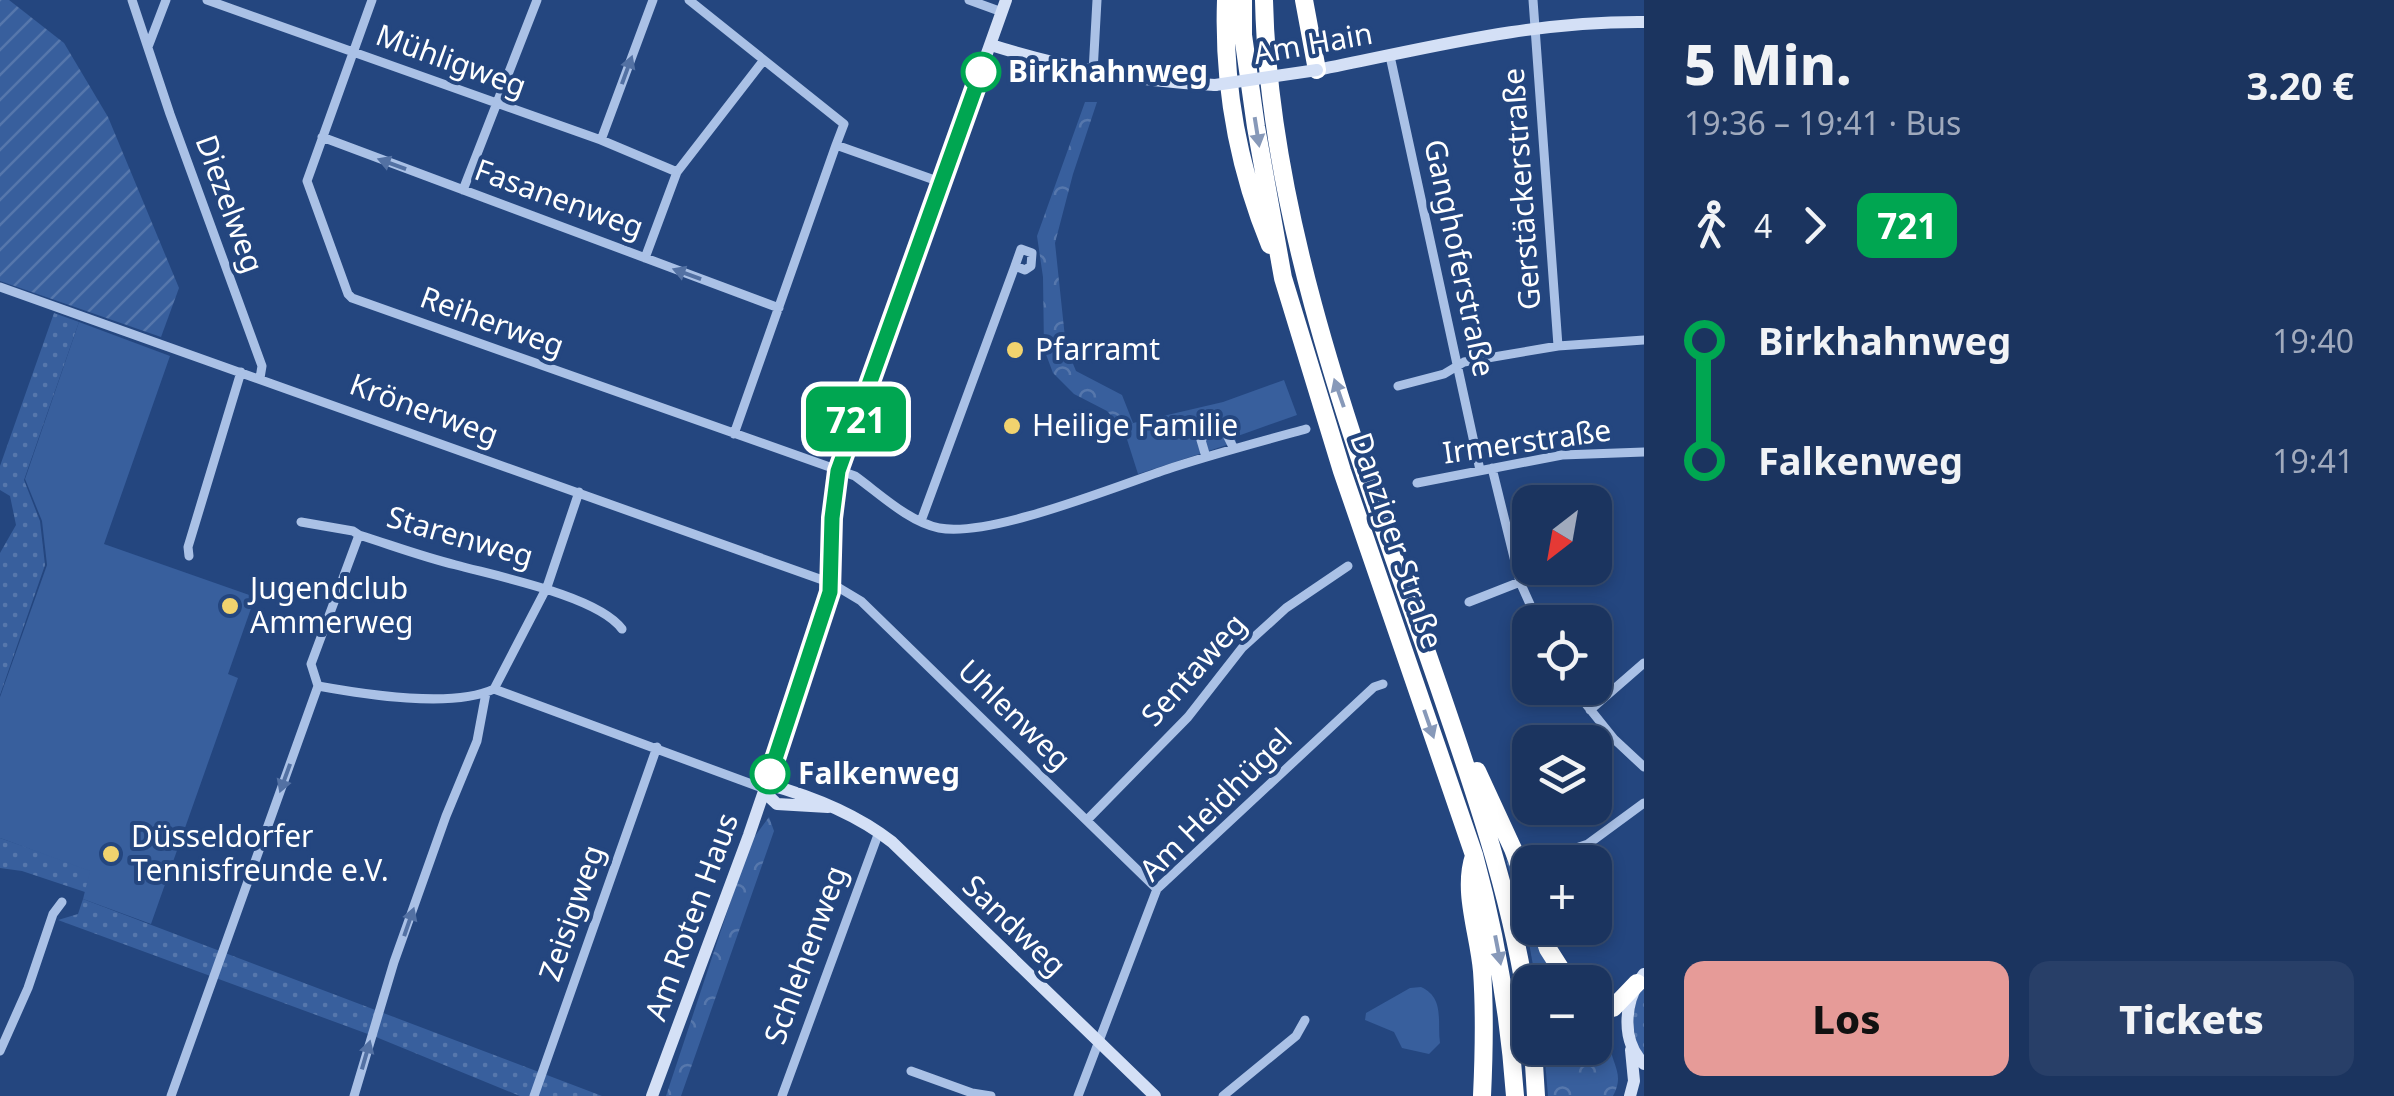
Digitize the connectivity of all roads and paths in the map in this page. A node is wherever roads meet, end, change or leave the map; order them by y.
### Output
1 (132, 0) edge
2 (166, 0) edge
3 (207, 0) edge
4 (372, 0) edge
5 (536, 0) edge
6 (653, 0) edge
7 (689, 0) edge
8 (969, 0) edge
9 (1098, 0) edge
10 (1226, 0) edge
11 (1243, 0) edge
12 (1264, 0) edge
13 (1304, 0) edge
14 (1533, 0) edge
15 (234, 5) edge
16 (1004, 6) edge
17 (1644, 22) edge
18 (1535, 28) junction
19 (991, 45) junction
20 (148, 46) junction
21 (353, 52) junction
22 (1390, 56) junction
23 (764, 61) junction
24 (1317, 70) junction
25 (1093, 72) junction
26 (499, 104) junction
27 (322, 137) junction
28 (600, 140) junction
29 (836, 145) junction
30 (677, 172) junction
31 (943, 183) junction
32 (463, 190) junction
33 (644, 258) junction
34 (1015, 266) dead end
35 (1283, 278) junction
36 (0, 287) edge
37 (779, 308) junction
38 (1644, 340) edge
39 (1558, 346) junction
40 (1456, 366) junction
41 (241, 372) junction
42 (260, 378) junction
43 (1398, 386) dead end
44 (1306, 430) dead end
45 (734, 434) junction
46 (1234, 450) junction
47 (1644, 452) edge
48 (1206, 457) junction
49 (1492, 468) junction
50 (1480, 470) junction
51 (838, 471) junction
52 (1417, 483) dead end
53 (579, 492) junction
54 (921, 520) junction
55 (301, 522) dead end
56 (359, 535) junction
57 (1512, 549) edge
58 (189, 556) dead end
59 (1348, 566) dead end
60 (832, 583) junction
61 (1512, 585) edge
62 (547, 588) junction
63 (1469, 602) dead end
64 (622, 629) dead end
65 (1644, 662) edge
66 (1383, 684) dead end
67 (318, 686) junction
68 (490, 691) junction
69 (1586, 705) edge
70 (1590, 710) junction
71 (657, 747) junction
72 (1461, 750) junction
73 (1644, 767) edge
74 (766, 788) junction
75 (1644, 803) edge
76 (778, 804) junction
77 (828, 807) junction
78 (1087, 820) junction
79 (879, 832) junction
80 (749, 835) junction
81 (1584, 845) edge
82 (1512, 853) edge
83 (1474, 855) junction
84 (1157, 889) junction
85 (62, 902) dead end
86 (1521, 965) edge
87 (1641, 979) edge
88 (1612, 1008) edge
89 (1305, 1020) dead end
90 (1098, 1044) junction
91 (1631, 1048) junction
92 (0, 1050) edge
93 (1644, 1064) edge
94 (1534, 1065) edge
95 (911, 1071) dead end
96 (171, 1096) edge
97 (354, 1096) edge
98 (534, 1096) edge
99 (652, 1096) edge
100 (782, 1096) edge
101 (991, 1096) edge
102 (1078, 1096) edge
103 (1155, 1096) edge
104 (1222, 1096) edge
105 (1482, 1096) edge
106 (1516, 1096) edge
107 (1536, 1096) edge
108 (1630, 1096) edge

1 - 20 street, Diezelweg
2 - 20 street
3 - 15 street, Mühligweg
4 - 21 street
5 - 26 street
28 -> 6 street
7 - 23 street
8 - 16 street
9 - 25 street
10 - 35 highway
11 -> 35 highway, Danziger Straße
72 -> 12 highway, Danziger Straße
13 - 24 highway
14 - 18 street, Gerstäckerstraße
15 - 21 street, Mühligweg
16 - 19 street, Am Roten Haus
17 - 18 street, Am Hain
18 - 22 street, Am Hain
18 - 39 street, Gerstäckerstraße
19 - 25 street, Am Hain
19 - 31 street, Am Roten Haus
20 - 42 street, Diezelweg
21 - 26 street, Mühligweg
21 - 27 street
22 - 24 street, Am Hain
22 - 40 street, Ganghoferstraße
23 - 29 street
23 - 30 street
24 - 25 street, Am Hain, bridge
26 - 28 street, Mühligweg
26 - 32 street
32 -> 27 street, Fasanenweg
27 - 45 street, Reiherweg
28 - 30 street, Mühligweg
29 - 31 street
29 - 37 street
30 - 33 street
31 - 51 street, Am Roten Haus
32 - 33 street, Fasanenweg
37 -> 33 street, Fasanenweg
34 - 54 street
35 -> 83 highway, Danziger Straße
36 - 41 street, Krönerweg
37 - 45 street
38 - 39 street
39 - 40 street
40 - 43 street
40 - 50 street, Ganghoferstraße
41 - 42 street, Krönerweg
41 - 58 street
42 - 53 street, Krönerweg
44 - 46 street
45 - 51 street, Reiherweg
46 - 48 street
46 - 48 street
47 - 49 street, Irmerstraße
48 - 54 street
49 - 50 street, Irmerstraße
49 - 57 street
50 - 52 street, Irmerstraße
51 - 54 street, Reiherweg
51 - 60 street, Am Roten Haus
53 - 60 street, Krönerweg
53 - 62 street
55 - 56 street, Starenweg
56 - 62 street, Starenweg
56 - 67 street, Starenweg
59 - 78 street, Sentaweg
60 - 74 street, Am Roten Haus
60 - 78 street, Uhlenweg
61 - 63 street
62 - 64 street, Starenweg
62 - 68 street
65 - 70 street
66 - 84 street, Am Heidhügel
67 - 68 street
67 -> 96 street, Starenweg
68 - 71 street
97 -> 68 street
69 - 70 street
70 - 73 street
71 - 74 street
71 - 98 street, Zeisigweg
72 - 82 highway
72 - 86 highway, Danziger Straße
74 - 76 street
74 - 77 street, Sandweg
74 - 80 street, Am Roten Haus
75 - 81 street
76 - 77 street, Sandweg
76 - 80 street
77 - 79 street, Sandweg
78 - 84 street, Uhlenweg
79 - 90 street, Sandweg
79 - 100 street, Schlehenweg
80 - 99 street, Am Roten Haus
83 - 105 highway
83 -> 106 highway, Danziger Straße
84 - 90 street, Am Heidhügel
85 - 92 street
87 - 88 highway
87 - 91 street
89 - 104 street
90 - 102 street, Am Heidhügel
90 - 103 street, Sandweg
91 - 93 street
91 - 108 street
94 - 107 highway
95 - 101 street

